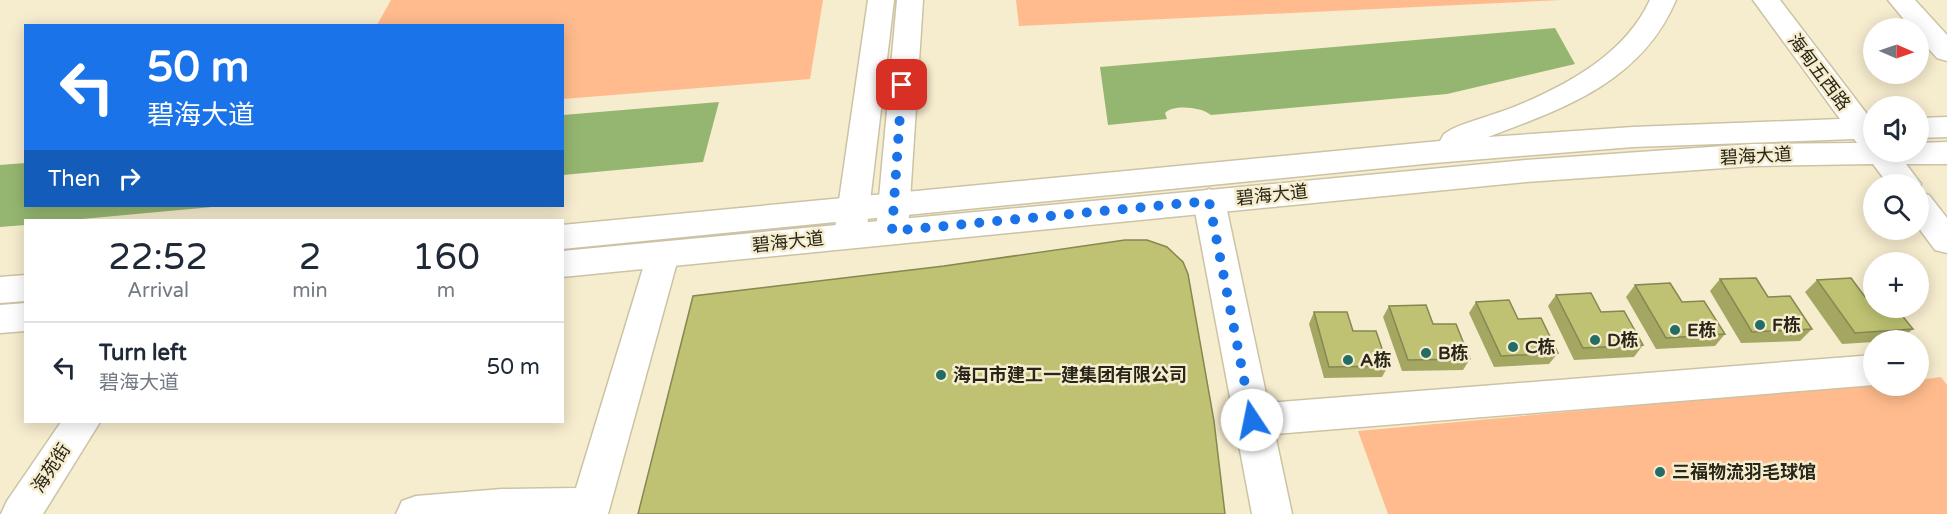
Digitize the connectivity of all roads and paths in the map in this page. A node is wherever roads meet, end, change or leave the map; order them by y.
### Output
1 (880, 0) edge
2 (910, 0) edge
3 (1663, 0) edge
4 (1766, 0) edge
5 (1901, 0) edge
6 (1947, 52) edge
7 (1863, 127) edge
8 (1929, 128) edge
9 (1947, 128) edge
10 (1863, 141) edge
11 (1863, 143) edge
12 (1929, 150) edge
13 (1436, 152) junction
14 (1947, 153) edge
15 (1209, 201) junction
16 (893, 217) junction
17 (1929, 217) edge
18 (852, 222) junction
19 (564, 237) edge
20 (1947, 241) edge
21 (663, 255) junction
22 (564, 264) edge
23 (24, 288) edge
24 (0, 290) edge
25 (24, 316) edge
26 (0, 319) edge
27 (1863, 371) edge
28 (1252, 420) junction
29 (80, 423) edge
30 (105, 423) edge
31 (590, 510) edge
32 (21, 514) edge
33 (47, 514) edge
34 (416, 514) edge
35 (1272, 514) edge

1 - 18 main road
2 - 16 main road
3 - 13 main road
4 - 7 main road, 海甸五西路
5 - 6 main road
8 - 9 main road
10 - 13 main road, 碧海大道
11 - 15 main road, 碧海大道
12 - 14 main road, 碧海大道
13 - 16 main road, 碧海大道
15 - 16 main road, 碧海大道
15 - 28 main road
16 - 18 main road, 碧海大道
17 - 20 main road
18 - 19 main road, 碧海大道
18 - 21 main road, 碧海大道
21 - 22 main road, 碧海大道
21 - 31 main road
23 - 24 main road
25 - 26 main road
27 - 28 main road
28 - 35 main road
29 - 32 main road, 海苑街
30 - 33 main road, 海苑街
31 - 34 main road

